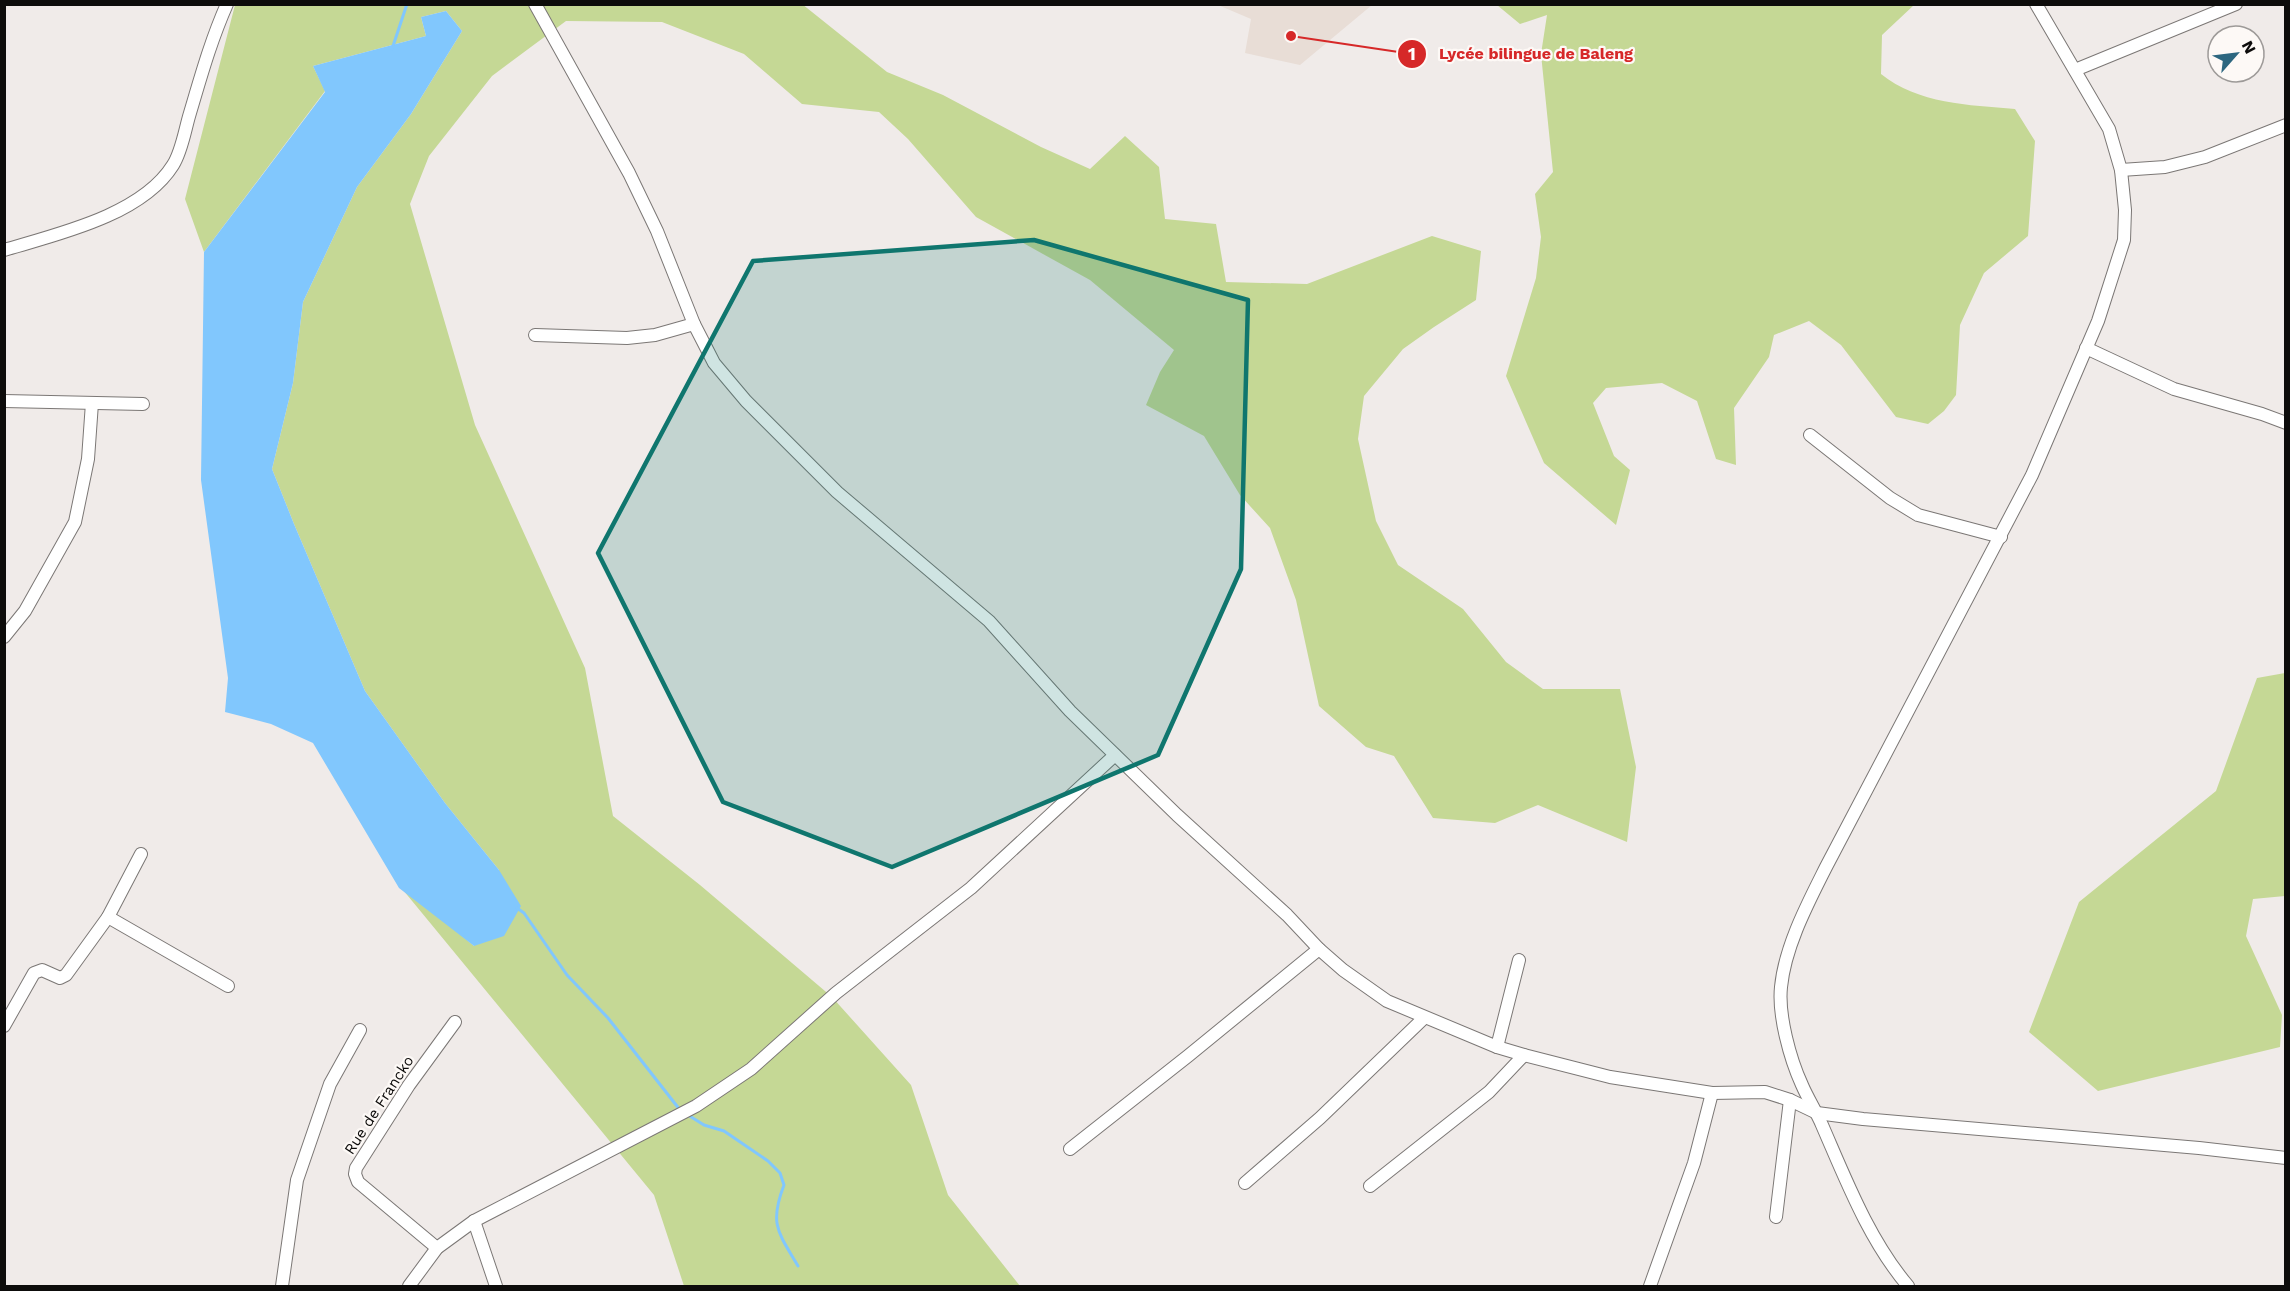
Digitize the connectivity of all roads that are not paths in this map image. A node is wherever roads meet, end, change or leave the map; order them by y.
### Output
1 (227, 4) edge
2 (535, 4) edge
3 (2036, 4) edge
4 (2236, 4) edge
5 (2075, 70) junction
6 (2286, 125) edge
7 (2121, 170) junction
8 (4, 250) edge
9 (694, 324) junction
10 (535, 334) dead end
11 (2086, 348) junction
12 (4, 401) edge
13 (92, 404) junction
14 (143, 404) dead end
15 (2286, 423) edge
16 (1810, 435) dead end
17 (2001, 537) junction
18 (4, 637) edge
19 (1114, 755) junction
20 (141, 854) dead end
21 (108, 917) junction
22 (1318, 949) junction
23 (1519, 960) dead end
24 (228, 986) dead end
25 (1424, 1018) junction
26 (455, 1022) dead end
27 (4, 1026) edge
28 (360, 1030) dead end
29 (1497, 1047) junction
30 (1524, 1055) junction
31 (1712, 1093) junction
32 (1790, 1100) junction
33 (1817, 1113) junction
34 (1070, 1149) dead end
35 (2286, 1158) edge
36 (1245, 1183) dead end
37 (1370, 1186) dead end
38 (1776, 1217) dead end
39 (474, 1221) junction
40 (437, 1248) junction
41 (282, 1287) edge
42 (410, 1287) edge
43 (496, 1287) edge
44 (1650, 1287) edge
45 (1908, 1287) edge

1 - 8 street
2 - 9 street
3 - 5 street
4 - 5 street
5 - 7 street
6 - 7 street
7 - 11 street
9 - 10 street
9 - 19 street
11 - 15 street
11 - 17 street
12 - 13 street
13 - 14 street
13 - 18 street
16 - 17 street
17 - 33 street
19 - 22 street
19 - 39 street
20 - 21 street
21 - 24 street
21 - 27 street
22 - 25 street
22 - 34 street
23 - 29 street
25 - 29 street
25 - 36 street
26 - 40 street, Rue de Francko
28 - 41 street
29 - 30 street
30 - 31 street
30 - 37 street
31 - 32 street
31 - 44 street
32 - 33 street
32 - 38 street
33 - 35 street
33 - 45 street
39 - 40 street
39 - 43 street
40 - 42 street

